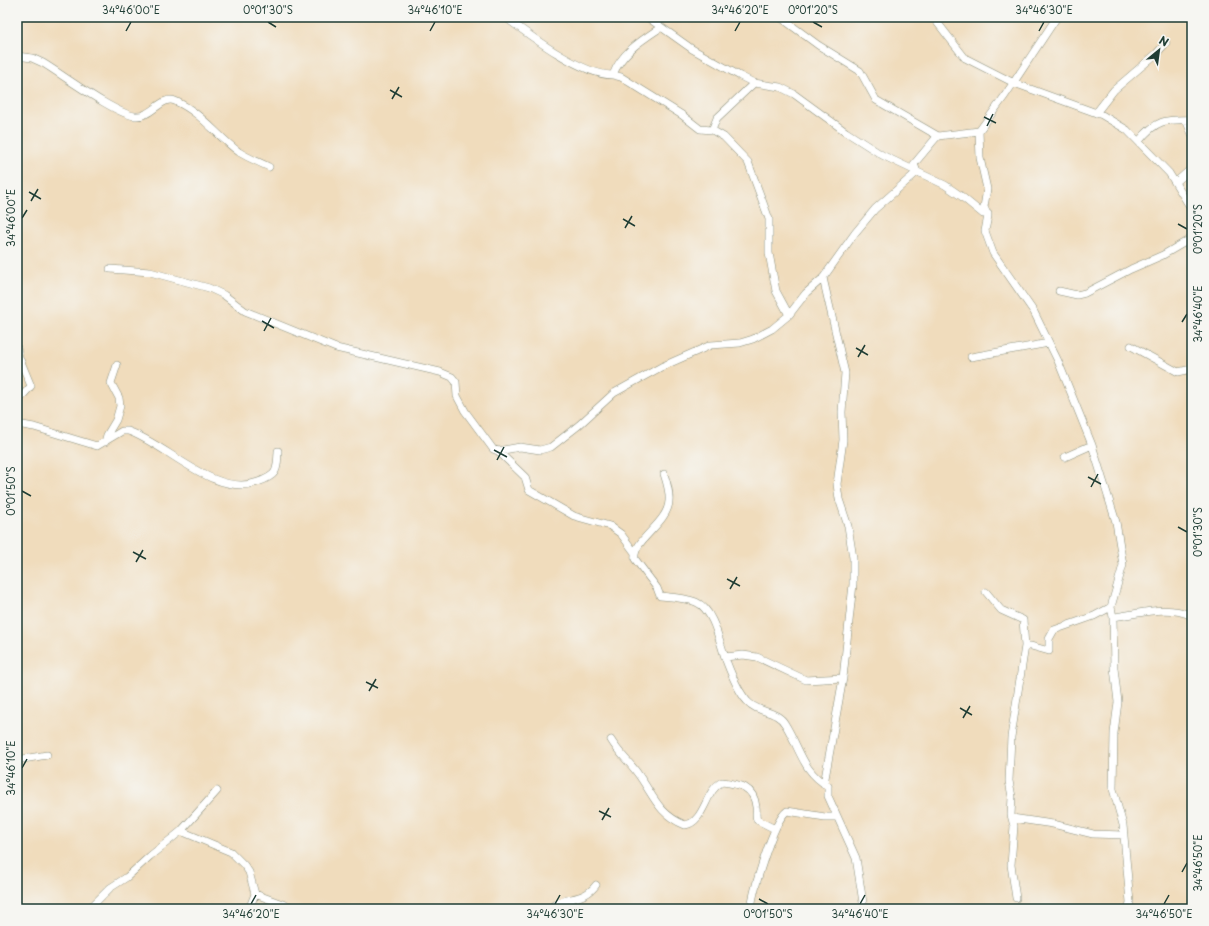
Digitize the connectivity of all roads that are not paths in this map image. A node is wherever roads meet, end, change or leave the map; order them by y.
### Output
1 (505, 17) edge
2 (647, 17) edge
3 (780, 17) edge
4 (933, 17) edge
5 (1057, 17) edge
6 (660, 28) junction
7 (1166, 43) dead end
8 (17, 56) edge
9 (613, 75) junction
10 (754, 83) junction
11 (1014, 83) junction
12 (1096, 113) junction
13 (1189, 120) edge
14 (712, 130) junction
15 (979, 131) junction
16 (1192, 134) edge
17 (938, 136) junction
18 (1139, 141) junction
19 (269, 166) dead end
20 (1192, 168) edge
21 (917, 172) junction
22 (1176, 182) junction
23 (1192, 210) edge
24 (988, 214) junction
25 (1192, 238) edge
26 (110, 269) dead end
27 (823, 278) junction
28 (1059, 291) dead end
29 (789, 316) junction
30 (1050, 343) junction
31 (1131, 346) dead end
32 (17, 348) edge
33 (971, 358) dead end
34 (116, 365) dead end
35 (1192, 369) edge
36 (17, 402) edge
37 (17, 424) edge
38 (105, 442) junction
39 (1092, 445) junction
40 (278, 451) dead end
41 (498, 451) junction
42 (1065, 457) dead end
43 (664, 474) dead end
44 (635, 553) junction
45 (986, 592) dead end
46 (1110, 607) junction
47 (1192, 616) edge
48 (1113, 617) junction
49 (1025, 646) junction
50 (725, 657) junction
51 (843, 678) junction
52 (611, 740) dead end
53 (47, 755) dead end
54 (17, 760) edge
55 (828, 786) junction
56 (217, 791) dead end
57 (837, 817) junction
58 (1012, 818) junction
59 (775, 829) junction
60 (181, 831) junction
61 (1124, 835) junction
62 (596, 885) dead end
63 (255, 894) junction
64 (1016, 898) dead end
65 (90, 909) edge
66 (249, 909) edge
67 (296, 909) edge
68 (549, 909) edge
69 (751, 909) edge
70 (864, 909) edge
71 (1129, 909) edge

1 - 9 street
2 - 6 street
3 - 17 street
4 - 11 street
5 - 11 street
6 - 9 street
6 - 10 street
7 - 12 street
8 - 19 street
9 - 14 street
10 - 14 street
10 - 21 street
11 - 12 street
11 - 15 street
12 - 18 street
13 - 16 street
13 - 18 street
14 - 29 street
15 - 17 street
15 - 24 street
17 - 21 street
18 - 22 street
20 - 22 street
21 - 24 street
21 - 27 street
22 - 23 street
24 - 30 street
25 - 28 street
26 - 41 street
27 - 29 street
27 - 51 street
29 - 41 street
30 - 33 street
30 - 39 street
31 - 35 street
32 - 36 street
34 - 38 street
37 - 38 street
38 - 40 street
39 - 42 street
39 - 46 street
41 - 44 street
43 - 44 street
44 - 50 street
45 - 49 street
46 - 48 street
46 - 49 street
47 - 48 street
48 - 61 street
49 - 58 street
50 - 51 street
50 - 55 street
51 - 55 street
52 - 59 street
53 - 54 street
55 - 57 street
56 - 60 street
57 - 59 street
57 - 70 street
58 - 61 street
58 - 64 street
59 - 69 street
60 - 63 street
60 - 65 street
61 - 71 street
62 - 68 street
63 - 66 street
63 - 67 street

